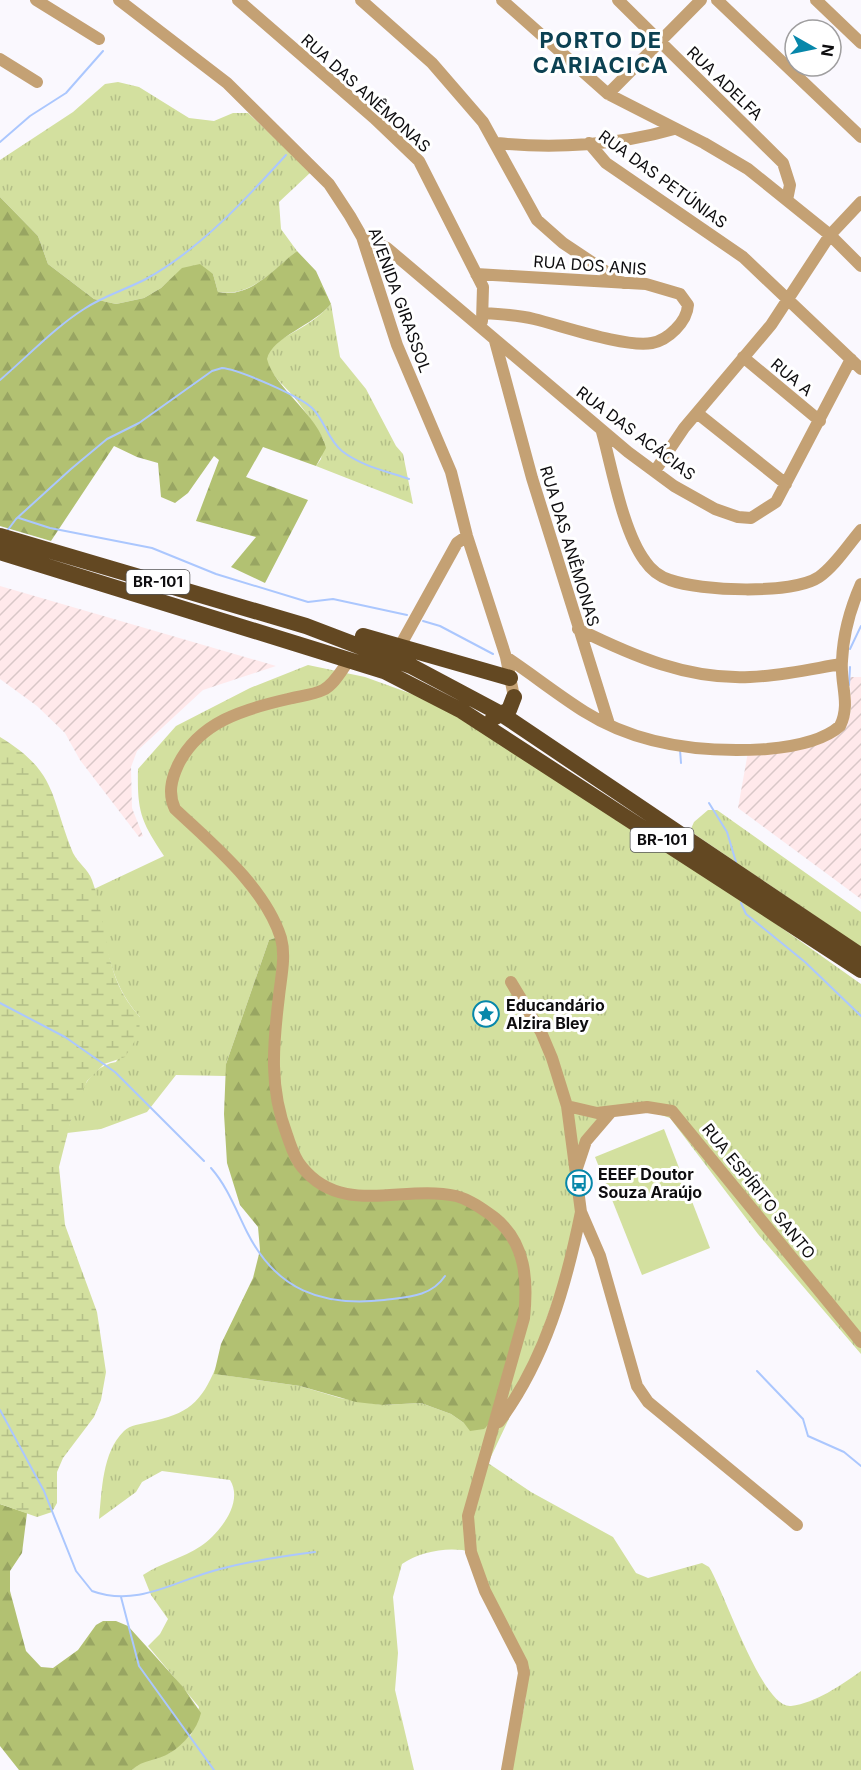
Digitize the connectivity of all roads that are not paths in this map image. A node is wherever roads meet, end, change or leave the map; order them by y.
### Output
1 (36, 0) edge
2 (119, 0) edge
3 (238, 0) edge
4 (362, 0) edge
5 (502, 0) edge
6 (618, 0) edge
7 (702, 0) edge
8 (717, 0) edge
9 (816, 0) edge
10 (99, 39) dead end
11 (659, 42) junction
12 (861, 43) edge
13 (0, 59) edge
14 (37, 82) dead end
15 (608, 94) junction
16 (674, 129) junction
17 (861, 137) edge
18 (497, 143) junction
19 (589, 143) junction
20 (787, 200) junction
21 (861, 202) edge
22 (830, 235) junction
23 (362, 237) junction
24 (861, 266) edge
25 (477, 274) junction
26 (623, 283) junction
27 (787, 300) junction
28 (482, 319) junction
29 (495, 340) junction
30 (743, 357) junction
31 (851, 359) junction
32 (861, 369) edge
33 (697, 413) junction
34 (820, 421) junction
35 (602, 432) junction
36 (655, 471) junction
37 (786, 484) junction
38 (861, 530) edge
39 (0, 536) edge
40 (467, 536) junction
41 (1, 553) edge
42 (861, 584) edge
43 (306, 626) junction
44 (578, 629) junction
45 (400, 646) junction
46 (506, 657) junction
47 (350, 659) junction
48 (841, 664) junction
49 (384, 671) junction
50 (510, 678) junction
51 (514, 698) junction
52 (503, 715) junction
53 (609, 724) junction
54 (536, 738) junction
55 (861, 956) edge
56 (861, 970) edge
57 (511, 982) dead end
58 (567, 1106) junction
59 (610, 1113) junction
60 (575, 1172) junction
61 (581, 1212) junction
62 (861, 1342) edge
63 (495, 1428) junction
64 (797, 1525) dead end
65 (507, 1770) edge

1 - 10 street
2 - 23 street, AVENIDA GIRASSOL
3 - 25 street, RUA DAS ANÊMONAS
4 - 18 street
5 - 15 street
6 - 11 street, RUA ADELFA
7 - 11 street
8 - 17 street
9 - 12 street
11 - 15 street
11 - 20 street, RUA ADELFA
13 - 14 street
15 - 16 street
16 - 19 street
16 - 20 street
18 - 19 street, RUA DAS PETÚNIAS
18 - 26 street
19 - 27 street, RUA DAS PETÚNIAS
20 - 22 street
21 - 22 street
22 - 24 street
22 - 27 street
23 - 28 street, RUA DAS ACÁCIAS
23 - 40 street, AVENIDA GIRASSOL
25 - 26 street, RUA DOS ANIS
25 - 28 street, RUA DAS ANÊMONAS
26 - 28 street, RUA DOS ANIS
27 - 30 street
27 - 31 street, RUA DAS PETÚNIAS
28 - 29 street, RUA DAS ACÁCIAS
29 - 35 street, RUA DAS ACÁCIAS
29 - 44 street, RUA DAS ANÊMONAS
30 - 33 street
30 - 34 street, RUA A
31 - 32 street, RUA DAS PETÚNIAS
31 - 34 street, RUA DAS ACÁCIAS
33 - 36 street
33 - 37 street
34 - 37 street, RUA DAS ACÁCIAS
35 - 36 street, RUA DAS ACÁCIAS
35 - 38 street
36 - 37 street, RUA DAS ACÁCIAS
39 - 43 highway, BR-101
40 - 45 street
40 - 46 street, AVENIDA GIRASSOL
41 - 47 highway, BR-101
42 - 48 street
43 - 45 highway
43 - 52 highway, BR-101
44 - 48 street
44 - 53 street, RUA DAS ANÊMONAS
45 - 50 highway
46 - 50 street, AVENIDA GIRASSOL
46 - 53 street
47 - 49 highway, BR-101
47 - 63 street
48 - 53 street
49 - 52 highway
49 - 56 highway, BR-101
50 - 51 street, AVENIDA GIRASSOL
51 - 52 highway
51 - 54 highway
52 - 54 highway, BR-101
54 - 55 highway, BR-101
57 - 58 street
58 - 59 street, RUA ESPÍRITO SANTO
58 - 60 street
59 - 60 street
59 - 62 street, RUA ESPÍRITO SANTO
60 - 61 street
61 - 63 street
61 - 64 street
63 - 65 street

